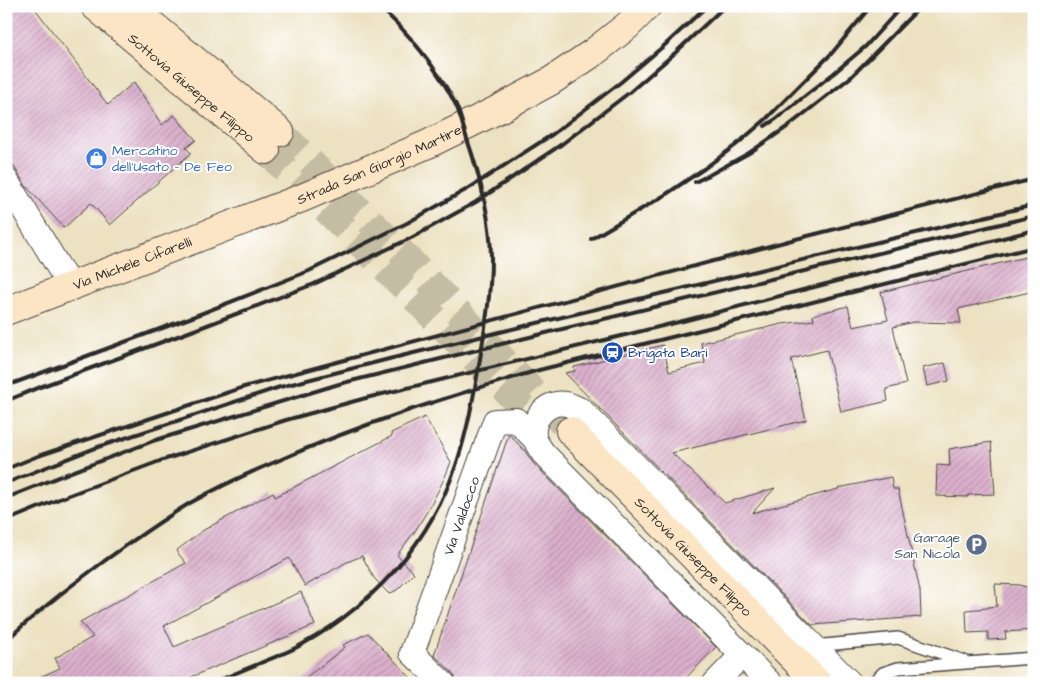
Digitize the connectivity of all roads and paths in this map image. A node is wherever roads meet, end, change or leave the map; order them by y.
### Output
1 (94, 6) edge
2 (130, 6) edge
3 (647, 6) edge
4 (6, 180) edge
5 (257, 216) joint
6 (70, 286) junction
7 (6, 311) edge
8 (554, 437) junction
9 (814, 646) junction
10 (742, 655) junction
11 (1034, 658) edge
12 (968, 663) junction
13 (443, 683) edge
14 (715, 683) edge
15 (770, 683) edge
16 (794, 683) edge
17 (818, 683) edge
18 (850, 683) edge
19 (873, 683) edge

1 - 2 main road, Sottovia Giuseppe Filippo
3 - 5 main road, Strada San Giorgio Martire
4 - 6 street
5 - 6 main road, Via Michele Cifarelli
6 - 7 main road, Via Michele Cifarelli
8 - 9 street
8 - 10 street
8 - 13 street, Via Valdocco
8 - 16 main road, Sottovia Giuseppe Filippo
8 - 17 main road, Sottovia Giuseppe Filippo
9 - 12 lane
9 - 18 street
10 - 14 street
10 - 15 street
11 - 12 lane
12 - 19 lane

